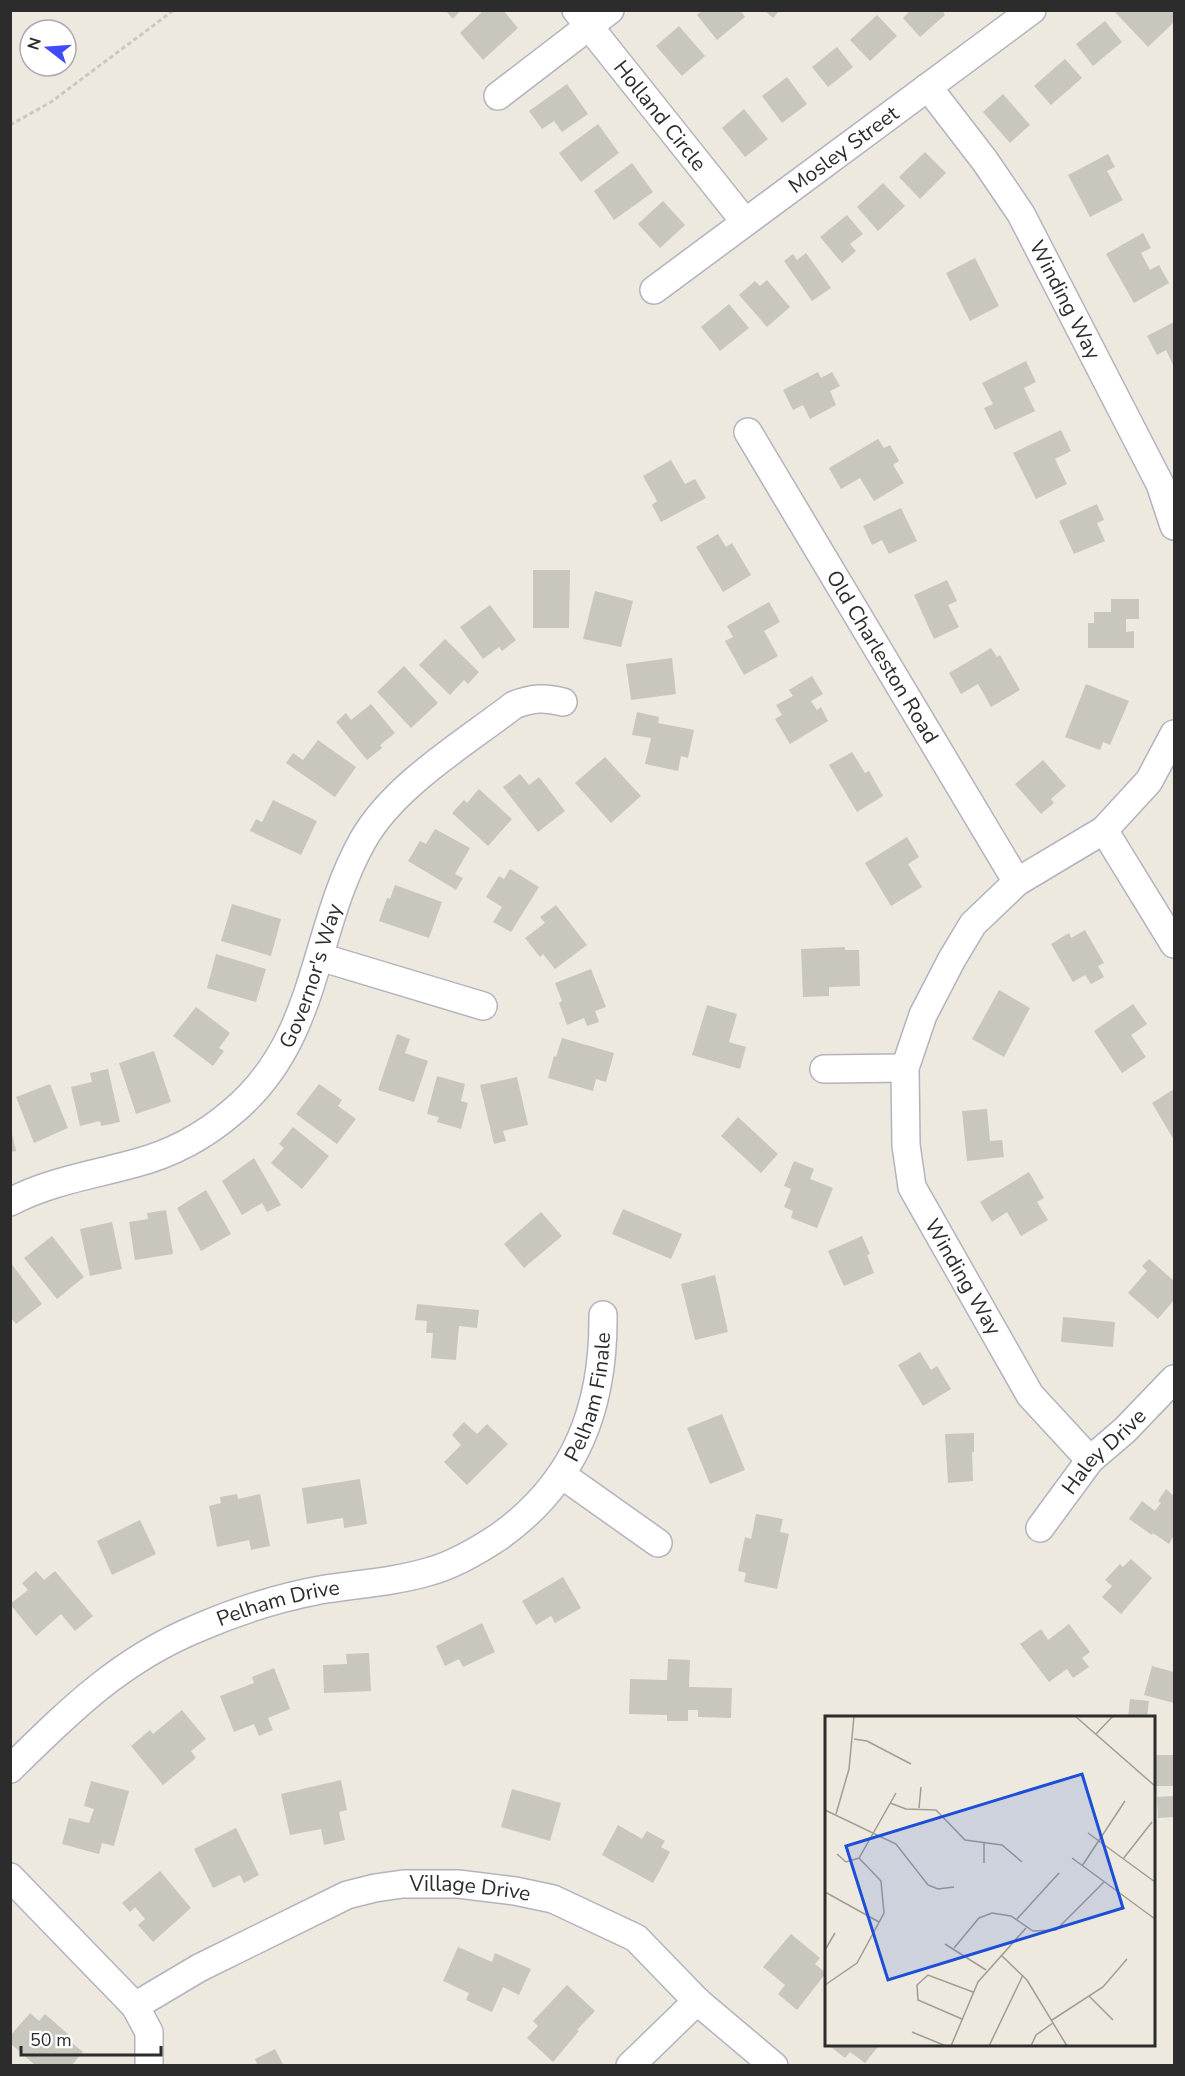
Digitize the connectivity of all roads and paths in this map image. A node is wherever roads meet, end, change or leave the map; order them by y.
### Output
1 (174, 10) edge
2 (1032, 10) edge
3 (592, 16) edge
4 (928, 87) junction
5 (498, 96) dead end
6 (10, 125) edge
7 (745, 222) junction
8 (654, 290) dead end
9 (748, 432) dead end
10 (1174, 526) edge
11 (563, 702) dead end
12 (1174, 734) edge
13 (1104, 830) junction
14 (1017, 882) junction
15 (1174, 944) edge
16 (320, 957) junction
17 (483, 1006) dead end
18 (905, 1068) junction
19 (824, 1069) dead end
20 (10, 1202) edge
21 (603, 1315) dead end
22 (1174, 1379) edge
23 (1090, 1460) junction
24 (562, 1475) junction
25 (1040, 1528) dead end
26 (658, 1543) dead end
27 (10, 1769) edge
28 (10, 1877) edge
29 (697, 2001) junction
30 (135, 2006) junction
31 (149, 2066) edge
32 (630, 2066) edge
33 (774, 2066) edge

1 - 6 path
2 - 4 street, Mosley Street
3 - 5 street
3 - 7 street, Holland Circle
4 - 7 street, Mosley Street
4 - 10 street, Winding Way
7 - 8 street, Mosley Street
9 - 14 street, Old Charleston Road
11 - 16 street, Governor's Way
12 - 13 street, Winding Way
13 - 14 street, Winding Way
13 - 15 street
14 - 18 street, Winding Way
16 - 17 street
16 - 20 street, Governor's Way
18 - 19 street
18 - 23 street, Winding Way
21 - 24 street, Pelham Finale
22 - 23 street, Haley Drive
23 - 25 street, Haley Drive
24 - 26 street
24 - 27 street, Pelham Drive
28 - 30 street
29 - 30 street, Village Drive
29 - 32 street
29 - 33 street, Village Drive
30 - 31 street

